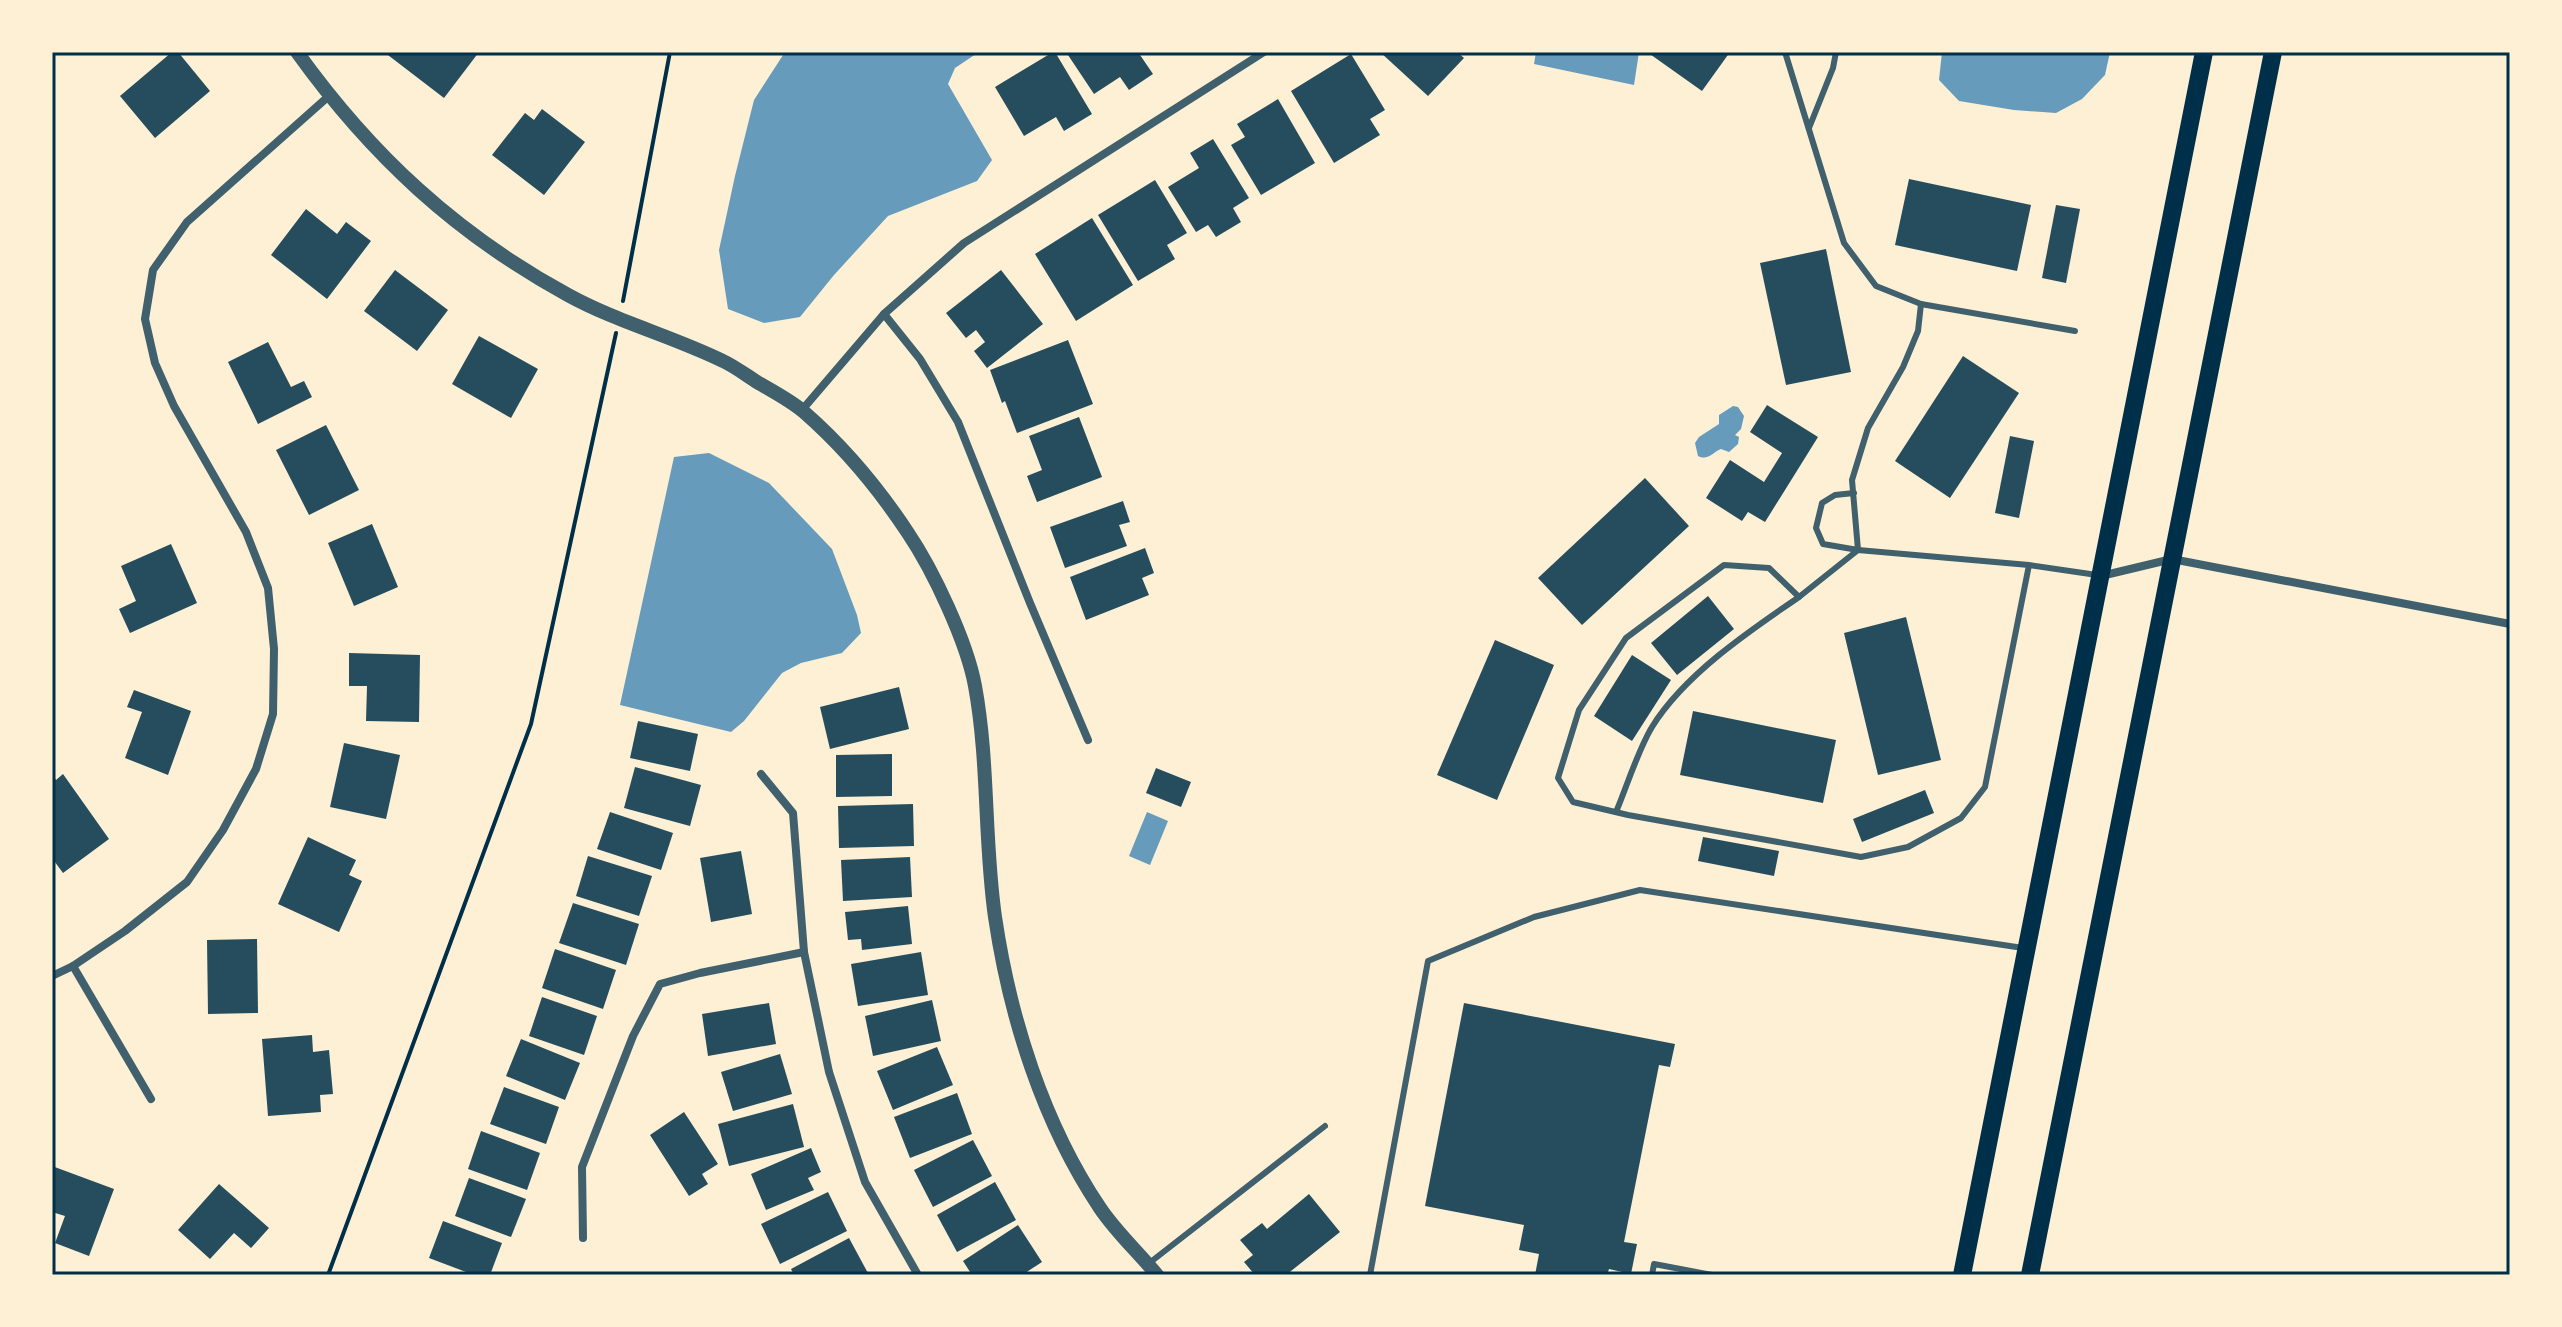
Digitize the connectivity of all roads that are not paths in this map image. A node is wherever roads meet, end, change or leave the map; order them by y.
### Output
1 (297, 52) edge
2 (1264, 52) edge
3 (1785, 52) edge
4 (1836, 52) edge
5 (2204, 52) edge
6 (2273, 52) edge
7 (330, 95) junction
8 (1809, 128) junction
9 (1921, 304) junction
10 (884, 314) junction
11 (2075, 331) dead end
12 (802, 410) junction
13 (1854, 493) junction
14 (1858, 550) junction
15 (2172, 559) junction
16 (2029, 565) junction
17 (2100, 576) junction
18 (1799, 597) junction
19 (2510, 624) edge
20 (1088, 740) dead end
21 (761, 774) dead end
22 (1616, 812) junction
23 (2027, 948) junction
24 (804, 952) junction
25 (73, 966) junction
26 (52, 976) edge
27 (151, 1099) dead end
28 (1325, 1126) dead end
29 (583, 1238) dead end
30 (1153, 1270) edge
31 (918, 1275) edge
32 (1370, 1275) edge
33 (1652, 1275) edge
34 (1712, 1275) edge
35 (1962, 1275) edge
36 (2030, 1275) edge

1 - 7 street
2 - 10 street
3 - 8 lane
4 - 8 lane
5 - 17 main road
6 - 15 main road
7 - 12 street
7 - 25 street
8 - 9 lane
9 - 11 lane
9 - 13 lane
10 - 12 street
10 - 20 street
12 - 30 street
13 - 14 lane
13 - 14 lane
14 - 16 lane
14 - 18 lane
15 - 17 street
15 - 19 street
15 - 36 main road
16 - 17 lane
16 - 22 lane
17 - 23 main road
18 - 22 lane
18 - 22 lane
21 - 24 street
23 - 32 lane
23 - 35 main road
24 - 29 street
24 - 31 street
25 - 26 street
25 - 27 street
28 - 30 lane
33 - 34 lane

